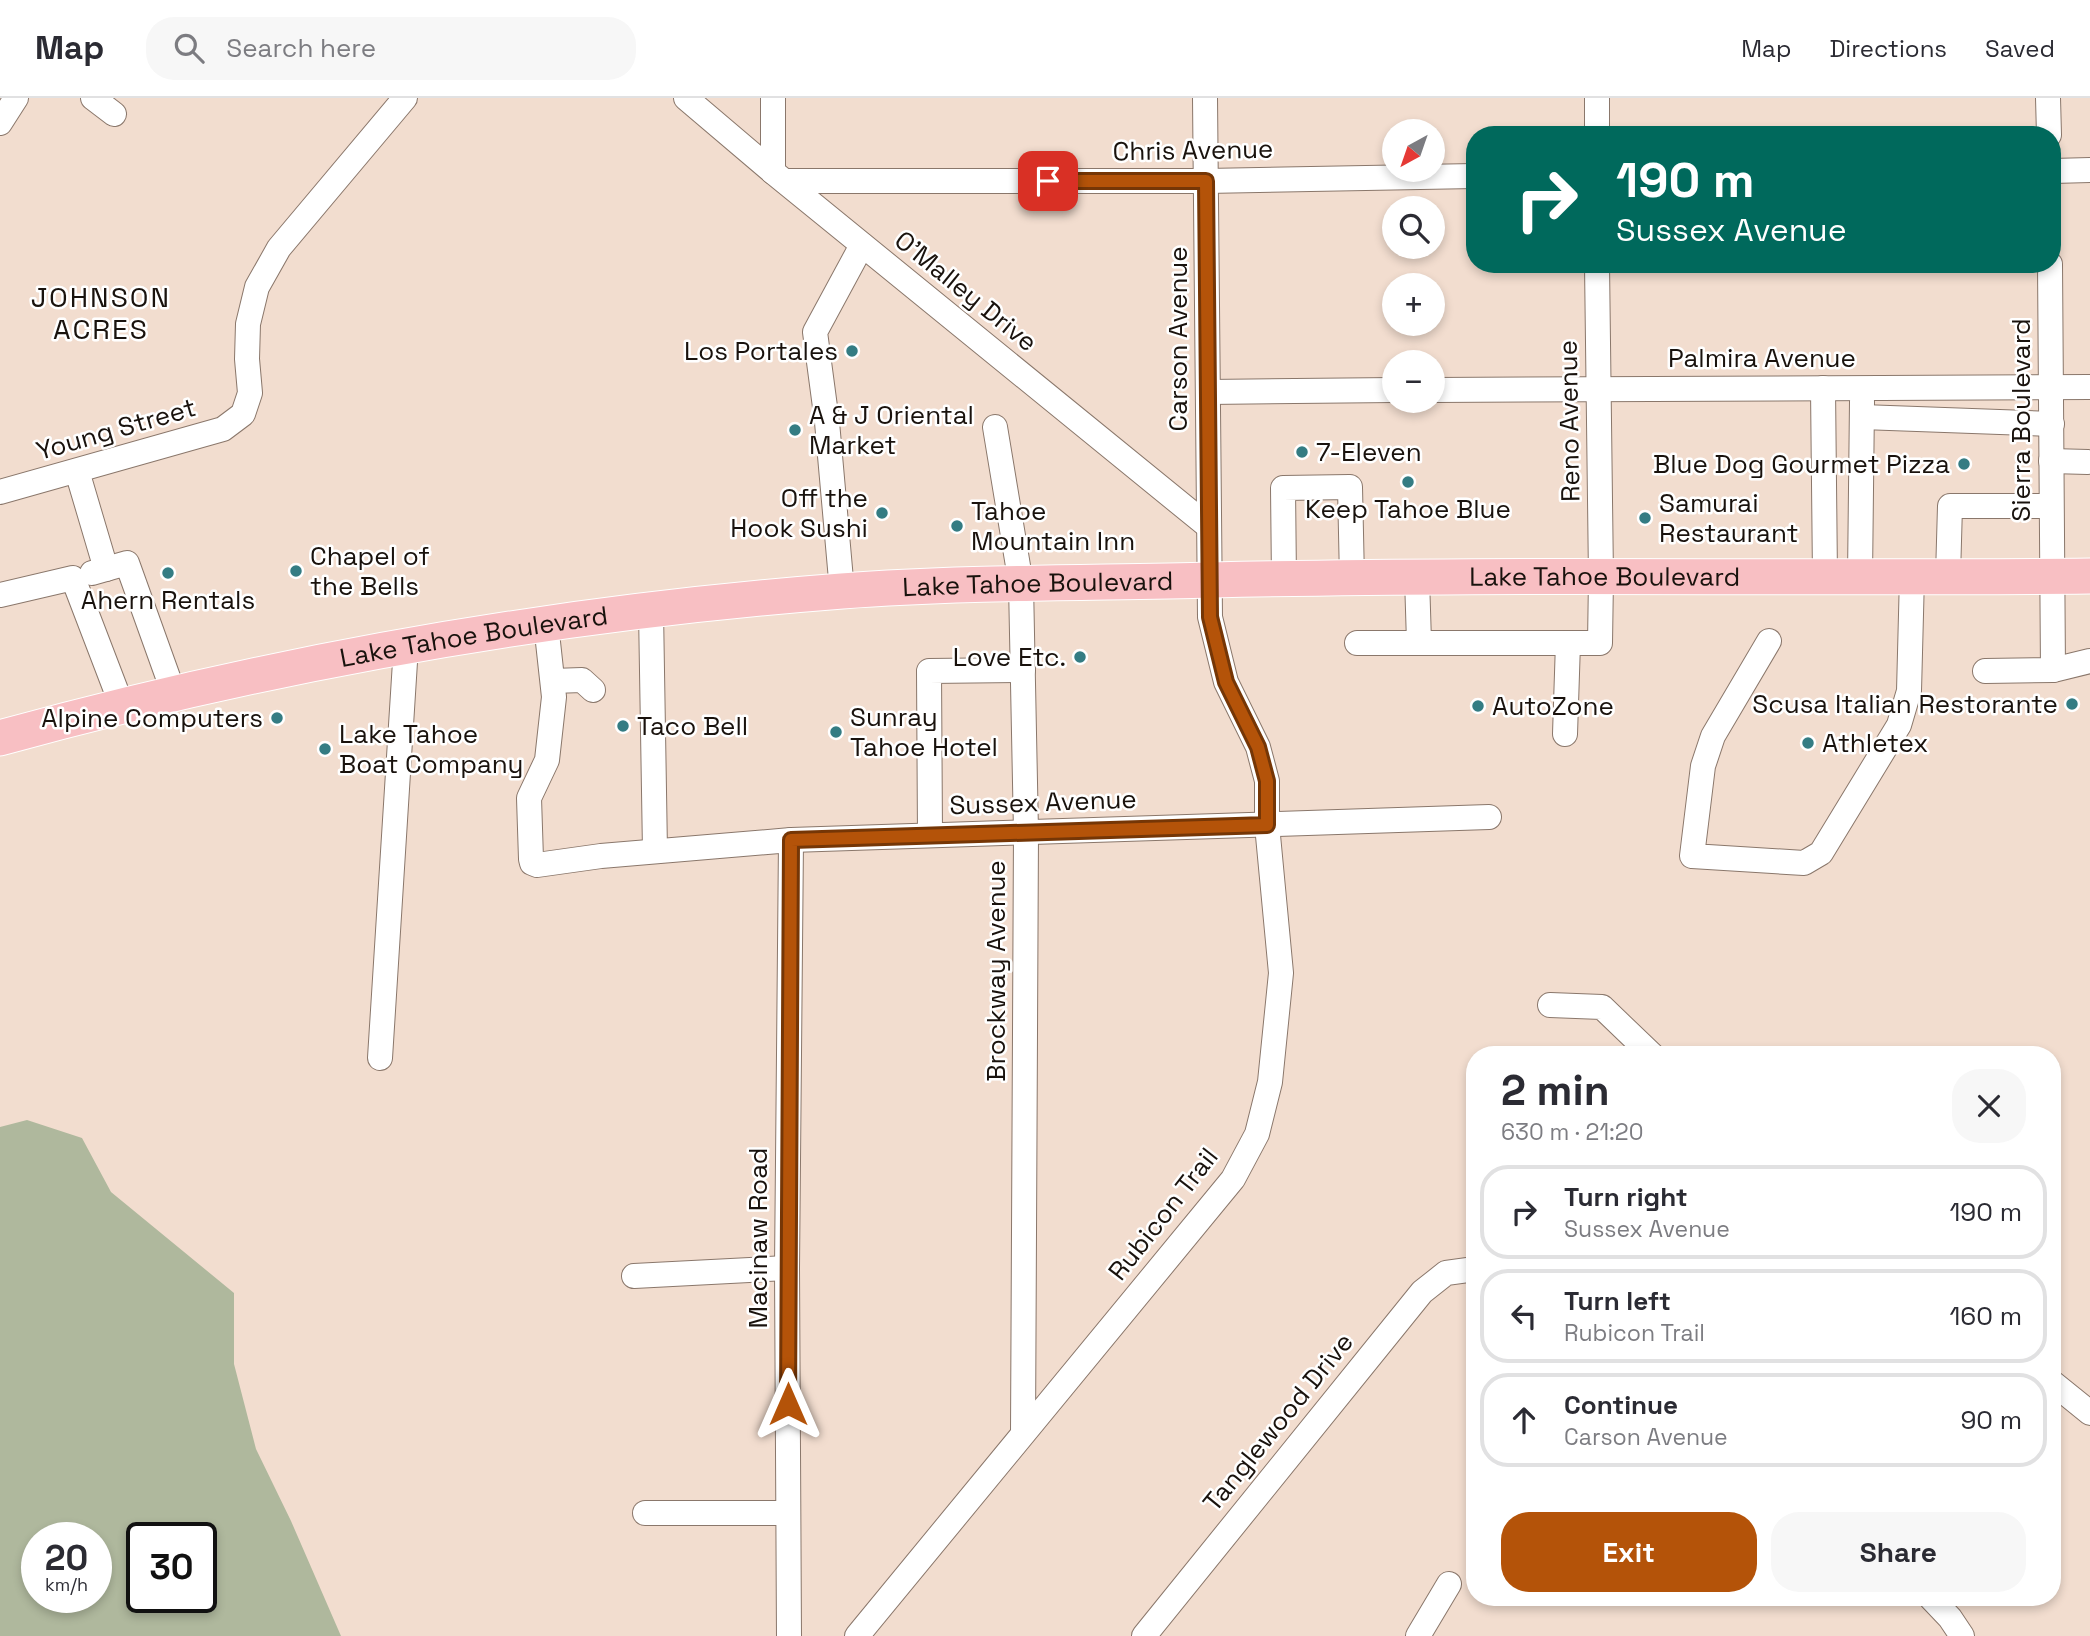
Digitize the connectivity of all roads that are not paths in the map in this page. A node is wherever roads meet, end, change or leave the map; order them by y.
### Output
1 (16, 98) edge
2 (93, 98) edge
3 (405, 98) edge
4 (686, 98) edge
5 (773, 98) edge
6 (1205, 98) edge
7 (1597, 98) edge
8 (2048, 98) edge
9 (114, 114) dead end
10 (0, 123) edge
11 (1597, 126) edge
12 (2049, 126) edge
13 (2090, 170) edge
14 (2061, 171) edge
15 (1466, 176) edge
16 (779, 177) junction
17 (1206, 181) junction
18 (862, 245) junction
19 (1597, 273) edge
20 (2050, 273) edge
21 (1862, 387) junction
22 (2051, 387) junction
23 (2090, 387) edge
24 (1597, 388) junction
25 (1822, 388) junction
26 (1382, 390) edge
27 (1445, 390) edge
28 (1208, 392) junction
29 (1861, 417) junction
30 (2052, 424) junction
31 (995, 427) dead end
32 (2051, 461) junction
33 (2088, 461) dead end
34 (78, 471) junction
35 (0, 492) edge
36 (2051, 506) junction
37 (1209, 527) junction
38 (107, 569) junction
39 (1912, 576) junction
40 (1948, 576) junction
41 (2052, 576) junction
42 (2090, 576) edge
43 (1825, 577) junction
44 (1860, 577) junction
45 (73, 578) junction
46 (1417, 578) junction
47 (1601, 578) junction
48 (1284, 579) junction
49 (1352, 579) junction
50 (1210, 580) junction
51 (1021, 584) junction
52 (842, 591) junction
53 (0, 595) edge
54 (651, 611) junction
55 (546, 624) junction
56 (1769, 640) dead end
57 (1419, 642) junction
58 (1357, 643) dead end
59 (1568, 643) junction
60 (406, 646) junction
61 (2090, 661) edge
62 (1023, 670) junction
63 (2053, 670) junction
64 (1985, 671) dead end
65 (552, 681) junction
66 (593, 690) dead end
67 (174, 694) junction
68 (122, 706) junction
69 (1565, 734) dead end
70 (0, 738) edge
71 (1489, 817) dead end
72 (1267, 825) junction
73 (1026, 832) junction
74 (930, 835) junction
75 (791, 840) junction
76 (655, 852) junction
77 (1550, 1005) dead end
78 (1643, 1046) edge
79 (380, 1058) dead end
80 (787, 1268) junction
81 (1466, 1270) edge
82 (634, 1276) dead end
83 (2061, 1389) edge
84 (2090, 1413) edge
85 (1023, 1433) junction
86 (645, 1513) dead end
87 (788, 1513) junction
88 (1449, 1584) dead end
89 (1939, 1606) edge
90 (789, 1636) edge
91 (857, 1636) edge
92 (1144, 1636) edge
93 (1418, 1636) edge
94 (1962, 1636) edge

1 - 10 street
2 - 9 street
3 - 34 street, Young Street
4 - 16 street, O'Malley Drive
5 - 16 street
6 - 17 street, Carson Avenue
7 - 11 street
8 - 12 street
13 - 14 street
15 - 17 street, Chris Avenue
16 - 17 street, Chris Avenue
16 - 18 street, O'Malley Drive
17 - 28 street, Carson Avenue
18 - 37 street, O'Malley Drive
18 - 52 street
19 - 24 street, Reno Avenue
20 - 22 street, Sierra Boulevard
21 - 22 street, Palmira Avenue
21 - 25 street, Palmira Avenue
21 - 29 street
22 - 23 street, Palmira Avenue
22 - 30 street, Sierra Boulevard
24 - 25 street, Palmira Avenue
24 - 27 street, Palmira Avenue
24 - 47 street, Reno Avenue
25 - 43 street
26 - 28 street
28 - 37 street, Carson Avenue
29 - 30 street
29 - 44 street
30 - 32 street, Sierra Boulevard
31 - 51 street, Brockway Avenue
32 - 33 street
32 - 36 street, Sierra Boulevard
34 - 35 street, Young Street
34 - 38 street
36 - 40 street
36 - 41 street, Sierra Boulevard
37 - 50 street, Carson Avenue
38 - 45 street
38 - 67 street
39 - 40 highway, Lake Tahoe Boulevard
39 - 44 highway, Lake Tahoe Boulevard
39 - 56 street
40 - 41 highway, Lake Tahoe Boulevard
41 - 42 highway, Lake Tahoe Boulevard
41 - 63 street, Sierra Boulevard
43 - 44 highway, Lake Tahoe Boulevard
43 - 47 highway, Lake Tahoe Boulevard
45 - 53 street
45 - 68 street
46 - 47 highway, Lake Tahoe Boulevard
46 - 49 highway, Lake Tahoe Boulevard
46 - 57 street
47 - 59 street, Reno Avenue
48 - 49 highway, Lake Tahoe Boulevard
48 - 49 street
48 - 50 highway, Lake Tahoe Boulevard
50 - 51 highway, Lake Tahoe Boulevard
50 - 72 street, Rubicon Trail
51 - 52 highway, Lake Tahoe Boulevard
51 - 62 street, Brockway Avenue
52 - 54 highway, Lake Tahoe Boulevard
54 - 55 highway, Lake Tahoe Boulevard
54 - 76 street
55 - 60 highway, Lake Tahoe Boulevard
55 - 65 street
57 - 58 street
57 - 59 street
59 - 69 street
60 - 67 highway, Lake Tahoe Boulevard
60 - 79 street
61 - 63 street
62 - 73 street, Brockway Avenue
62 - 74 street
63 - 64 street
65 - 66 street
65 - 76 street, Sussex Avenue
67 - 68 highway, Lake Tahoe Boulevard
68 - 70 highway, Lake Tahoe Boulevard
71 - 72 street, Sussex Avenue
72 - 73 street, Sussex Avenue
72 - 85 street, Rubicon Trail
73 - 74 street, Sussex Avenue
73 - 85 street, Brockway Avenue
74 - 75 street, Sussex Avenue
75 - 76 street, Sussex Avenue
75 - 80 street, Macinaw Road
77 - 78 street
80 - 82 street
80 - 87 street, Macinaw Road
81 - 92 street, Tanglewood Drive
83 - 84 street
85 - 91 street, Rubicon Trail
86 - 87 street
87 - 90 street, Macinaw Road
88 - 93 street
89 - 94 street

